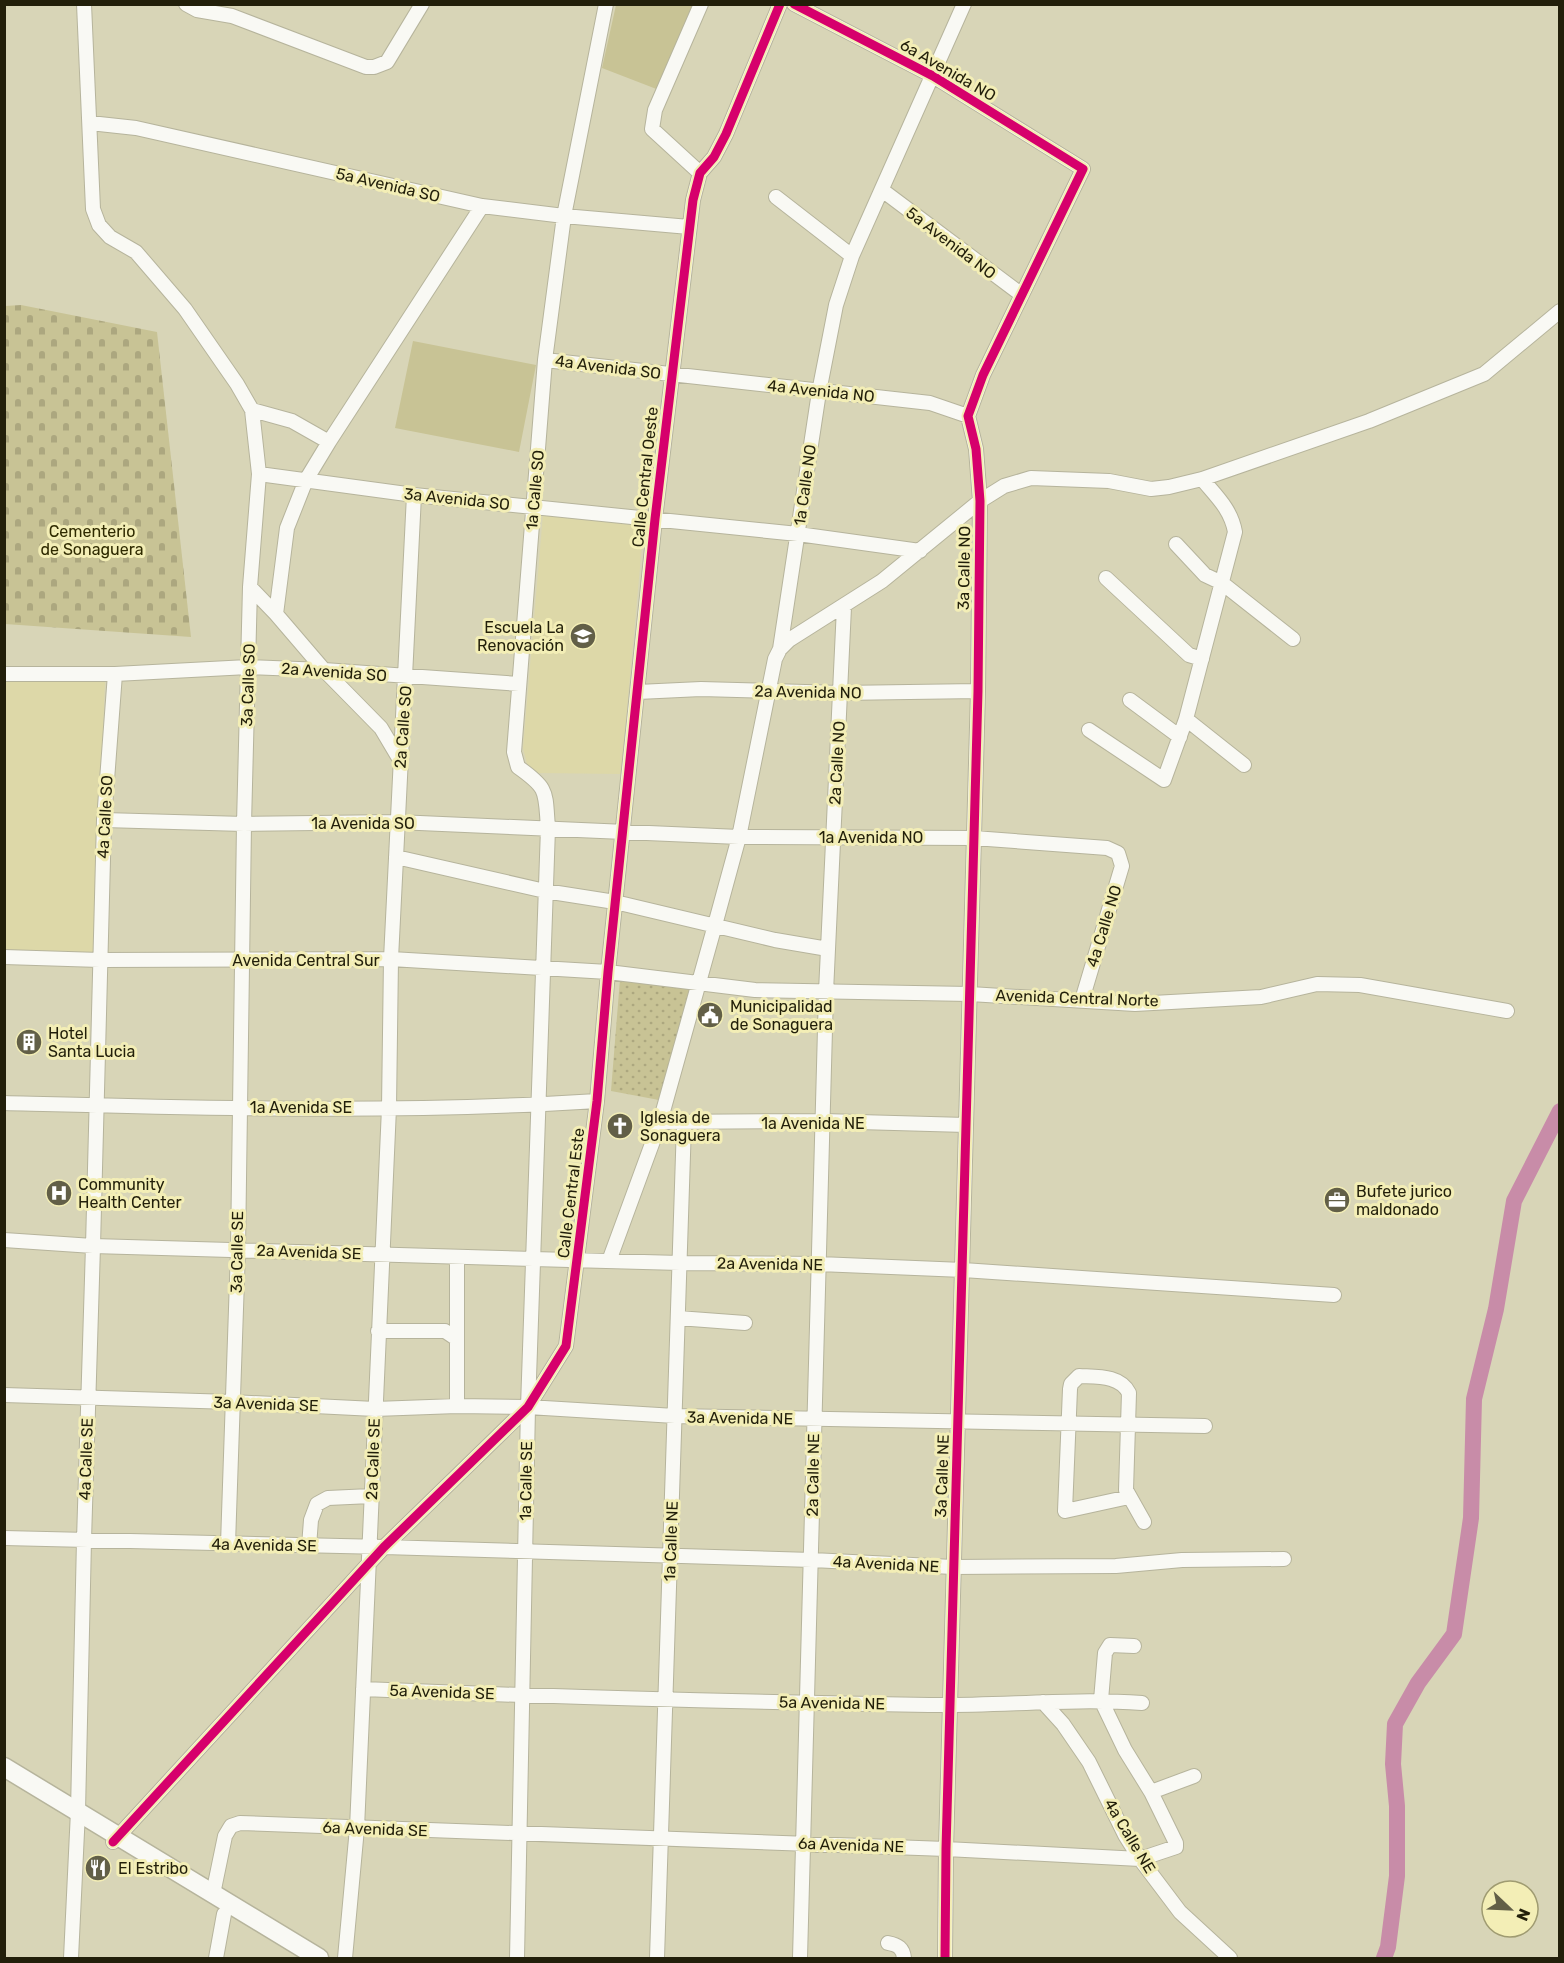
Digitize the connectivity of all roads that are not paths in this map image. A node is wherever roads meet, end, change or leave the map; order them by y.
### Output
1 (84, 4) edge
2 (186, 4) edge
3 (422, 4) edge
4 (606, 4) edge
5 (701, 4) edge
6 (780, 4) edge
7 (794, 4) edge
8 (964, 4) edge
9 (234, 10) edge
10 (933, 76) junction
11 (90, 123) junction
12 (700, 173) junction
13 (882, 190) junction
14 (776, 197) dead end
15 (482, 206) junction
16 (564, 216) junction
17 (689, 226) junction
18 (852, 256) junction
19 (1022, 294) junction
20 (1560, 312) edge
21 (545, 360) junction
22 (671, 375) junction
23 (819, 392) junction
24 (252, 410) junction
25 (968, 416) junction
26 (329, 442) junction
27 (259, 474) junction
28 (1202, 479) junction
29 (306, 480) junction
30 (414, 495) junction
31 (980, 501) junction
32 (534, 506) junction
33 (655, 519) junction
34 (798, 534) junction
35 (1176, 544) dead end
36 (920, 551) junction
37 (1106, 578) dead end
38 (1222, 583) junction
39 (250, 587) junction
40 (844, 607) junction
41 (276, 614) junction
42 (1293, 639) dead end
43 (780, 649) junction
44 (1202, 659) junction
45 (248, 667) junction
46 (324, 670) junction
47 (4, 674) edge
48 (115, 674) junction
49 (406, 677) junction
50 (519, 684) junction
51 (769, 691) junction
52 (978, 691) junction
53 (638, 692) junction
54 (840, 693) junction
55 (1130, 700) dead end
56 (1186, 719) junction
57 (1089, 730) dead end
58 (1180, 737) junction
59 (400, 760) junction
60 (1244, 765) dead end
61 (104, 820) junction
62 (397, 822) junction
63 (244, 824) junction
64 (548, 828) junction
65 (622, 833) junction
66 (740, 837) junction
67 (833, 837) junction
68 (974, 838) junction
69 (1118, 853) joint
70 (396, 857) junction
71 (545, 891) junction
72 (615, 902) junction
73 (715, 926) junction
74 (828, 949) junction
75 (4, 957) edge
76 (391, 959) junction
77 (100, 960) junction
78 (242, 960) junction
79 (542, 968) junction
80 (608, 972) junction
81 (699, 983) junction
82 (826, 992) junction
83 (970, 994) junction
84 (1082, 999) junction
85 (1507, 1011) dead end
86 (597, 1101) junction
87 (4, 1103) edge
88 (95, 1105) junction
89 (538, 1105) junction
90 (239, 1107) junction
91 (389, 1108) junction
92 (824, 1121) junction
93 (660, 1122) junction
94 (684, 1124) junction
95 (966, 1125) junction
96 (4, 1240) edge
97 (93, 1246) junction
98 (238, 1250) junction
99 (382, 1254) junction
100 (457, 1257) junction
101 (533, 1259) junction
102 (578, 1260) junction
103 (609, 1261) junction
104 (680, 1263) junction
105 (819, 1264) junction
106 (963, 1270) junction
107 (1334, 1295) dead end
108 (678, 1318) junction
109 (745, 1323) dead end
110 (378, 1331) junction
111 (457, 1339) junction
112 (4, 1395) edge
113 (88, 1398) junction
114 (232, 1402) junction
115 (457, 1406) junction
116 (528, 1407) junction
117 (375, 1408) junction
118 (675, 1416) junction
119 (814, 1420) junction
120 (959, 1422) junction
121 (1068, 1424) junction
122 (1128, 1425) junction
123 (1205, 1426) dead end
124 (371, 1496) junction
125 (1130, 1497) junction
126 (1144, 1522) dead end
127 (4, 1538) edge
128 (84, 1540) junction
129 (228, 1544) junction
130 (309, 1546) junction
131 (369, 1546) junction
132 (384, 1547) junction
133 (524, 1552) junction
134 (670, 1557) junction
135 (1284, 1559) dead end
136 (812, 1560) junction
137 (368, 1566) junction
138 (953, 1568) junction
139 (1134, 1646) dead end
140 (363, 1689) junction
141 (522, 1696) junction
142 (1101, 1700) junction
143 (665, 1701) junction
144 (1043, 1702) junction
145 (808, 1703) junction
146 (1142, 1703) dead end
147 (950, 1705) junction
148 (4, 1767) edge
149 (4, 1775) edge
150 (1194, 1776) dead end
151 (1151, 1792) junction
152 (78, 1815) junction
153 (357, 1828) junction
154 (520, 1834) junction
155 (115, 1838) junction
156 (661, 1839) junction
157 (804, 1844) junction
158 (946, 1849) junction
159 (1140, 1859) junction
160 (213, 1894) junction
161 (224, 1914) junction
162 (888, 1942) dead end
163 (71, 1959) edge
164 (216, 1959) edge
165 (297, 1959) edge
166 (319, 1959) edge
167 (345, 1959) edge
168 (517, 1959) edge
169 (657, 1959) edge
170 (800, 1959) edge
171 (904, 1959) edge
172 (945, 1959) edge
173 (1230, 1959) edge

1 - 11 street
2 - 9 street
3 - 9 street
4 - 16 street, 1a Calle SO
5 - 12 street
6 - 12 street, Calle Central Oeste
7 - 10 street, 6a Avenida NO
8 - 10 street, 1a Calle NO
10 - 13 street, 1a Calle NO
10 - 19 street, 6a Avenida NO
11 - 15 street, 5a Avenida SO
11 - 24 street
12 - 17 street, Calle Central Oeste
13 - 18 street, 1a Calle NO
13 - 19 street, 5a Avenida NO
14 - 18 street
15 - 16 street, 5a Avenida SO
15 - 26 street
16 - 17 street, 5a Avenida SO
16 - 21 street, 1a Calle SO
17 - 22 street, Calle Central Oeste
18 - 23 street, 1a Calle NO
19 - 25 street
20 - 28 street
21 - 22 street, 4a Avenida SO
21 - 32 street, 1a Calle SO
22 - 23 street, 4a Avenida NO
22 - 33 street, Calle Central Oeste
23 - 25 street, 4a Avenida NO
23 - 34 street, 1a Calle NO
24 - 26 street
24 - 27 street, 3a Calle SO
25 - 31 street, 3a Calle NO
26 - 29 street
27 - 29 street, 3a Avenida SO
27 - 39 street, 3a Calle SO
28 - 31 street
28 - 38 street
29 - 30 street, 3a Avenida SO
29 - 41 street
30 - 32 street, 3a Avenida SO
30 - 49 street, 2a Calle SO
31 - 36 street
31 - 52 street, 3a Calle NO
32 - 33 street, 3a Avenida SO
32 - 50 street, 1a Calle SO
33 - 34 street, 3a Avenida SO
33 - 53 street, Calle Central Oeste
34 - 36 street, 3a Avenida SO
34 - 43 street, 1a Calle NO
35 - 38 street
36 - 40 street
37 - 44 street
38 - 42 street
38 - 44 street
39 - 41 street
39 - 45 street, 3a Calle SO
40 - 43 street
40 - 54 street, 2a Calle NO
41 - 46 street
43 - 51 street, 1a Calle NO
44 - 56 street
45 - 46 street, 2a Avenida SO
45 - 48 street, 2a Avenida SO
45 - 63 street, 3a Calle SO
46 - 49 street, 2a Avenida SO
46 - 59 street
47 - 48 street, 2a Avenida SO
48 - 61 street, 4a Calle SO
49 - 50 street, 2a Avenida SO
49 - 59 street, 2a Calle SO
50 - 64 street, 1a Calle SO
51 - 53 street, 2a Avenida NO
51 - 54 street, 2a Avenida NO
51 - 66 street, 1a Calle NO
52 - 54 street, 2a Avenida NO
52 - 68 street, 3a Calle NO
53 - 65 street, Calle Central Oeste
54 - 67 street, 2a Calle NO
55 - 58 street
56 - 58 street
56 - 60 street
57 - 58 street
59 - 62 street, 2a Calle SO
61 - 63 street, 1a Avenida SO
61 - 77 street, 4a Calle SO
62 - 63 street, 1a Avenida SO
62 - 64 street, 1a Avenida SO
62 - 70 street, 2a Calle SO
63 - 78 street, 3a Calle SO
64 - 65 street, 1a Avenida SO
64 - 71 street, 1a Calle SO
65 - 66 street, 1a Avenida NO
65 - 72 street, Calle Central Oeste
66 - 67 street, 1a Avenida NO
66 - 73 street, 1a Calle NO
67 - 68 street, 1a Avenida NO
67 - 74 street, 2a Calle NO
68 - 69 street, 1a Avenida NO
68 - 83 street, 3a Calle NO
69 - 84 street, 4a Calle NO
70 - 71 street
70 - 76 street, 2a Calle SO
71 - 72 street
71 - 79 street, 1a Calle SO
72 - 73 street
72 - 80 street, Calle Central Oeste
73 - 74 street
73 - 81 street, 1a Calle NO
74 - 82 street, 2a Calle NO
75 - 77 street, Avenida Central Sur
76 - 78 street, Avenida Central Sur
76 - 79 street, Avenida Central Sur
76 - 91 street, 2a Calle SE
77 - 78 street, Avenida Central Sur
77 - 88 street, 4a Calle SE
78 - 90 street, 3a Calle SE
79 - 80 street, Avenida Central Sur
79 - 89 street, 1a Calle SE
80 - 81 street, Avenida Central Norte
80 - 86 street, Calle Central Este
81 - 82 street, Avenida Central Norte
81 - 93 street
82 - 83 street, Avenida Central Norte
82 - 92 street, 2a Calle NE
83 - 84 street, Avenida Central Norte
83 - 95 street, 3a Calle NE
84 - 85 street, Avenida Central Norte
86 - 89 street, 1a Avenida SE
86 - 102 street, Calle Central Este
87 - 88 street, 1a Avenida SE
88 - 90 street, 1a Avenida SE
88 - 97 street, 4a Calle SE
89 - 91 street, 1a Avenida SE
89 - 101 street, 1a Calle SE
90 - 91 street, 1a Avenida SE
90 - 98 street, 3a Calle SE
91 - 99 street, 2a Calle SE
92 - 94 street, 1a Avenida NE
92 - 95 street, 1a Avenida NE
92 - 105 street, 2a Calle NE
93 - 94 street, 1a Avenida NE
93 - 103 street
94 - 104 street, 1a Calle NE
95 - 106 street, 3a Calle NE
96 - 97 street, 2a Avenida SE
97 - 98 street, 2a Avenida SE
97 - 113 street, 4a Calle SE
98 - 99 street, 2a Avenida SE
98 - 114 street, 3a Calle SE
99 - 100 street, 2a Avenida SE
99 - 110 street, 2a Calle SE
100 - 101 street, 2a Avenida SE
100 - 111 street
101 - 102 street, 2a Avenida SE
101 - 116 street, 1a Calle SE
102 - 103 street, 2a Avenida NE
102 - 116 street, Calle Central Este
103 - 104 street, 2a Avenida NE
104 - 105 street, 2a Avenida NE
104 - 108 street, 1a Calle NE
105 - 106 street, 2a Avenida NE
105 - 119 street, 2a Calle NE
106 - 107 street, 2a Avenida NE
106 - 120 street, 3a Calle NE
108 - 109 street
108 - 118 street, 1a Calle NE
110 - 111 street
110 - 117 street, 2a Calle SE
111 - 115 street
112 - 113 street, 3a Avenida SE
113 - 114 street, 3a Avenida SE
113 - 128 street, 4a Calle SE
114 - 117 street, 3a Avenida SE
114 - 129 street, 3a Calle SE
115 - 116 street, 3a Avenida SE
115 - 117 street, 3a Avenida SE
116 - 118 street, 3a Avenida NE
116 - 132 street, Calle Central Este
116 - 133 street, 1a Calle SE
117 - 124 street, 2a Calle SE
118 - 119 street, 3a Avenida NE
118 - 134 street, 1a Calle NE
119 - 120 street, 3a Avenida NE
119 - 136 street, 2a Calle NE
120 - 121 street, 3a Avenida NE
120 - 138 street, 3a Calle NE
121 - 122 street, 3a Avenida NE
121 - 122 street
121 - 125 street
122 - 123 street, 3a Avenida NE
122 - 125 street
124 - 130 street
124 - 131 street, 2a Calle SE
125 - 126 street
127 - 128 street, 4a Avenida SE
128 - 129 street, 4a Avenida SE
128 - 152 street, 4a Calle SE
129 - 130 street, 4a Avenida SE
130 - 131 street, 4a Avenida SE
131 - 132 street, 4a Avenida SE
131 - 137 street, 2a Calle SE
132 - 133 street, 4a Avenida SE
132 - 137 street, Calle Central Este
133 - 134 street, 4a Avenida NE
133 - 141 street, 1a Calle SE
134 - 136 street, 4a Avenida NE
134 - 143 street, 1a Calle NE
135 - 138 street, 4a Avenida NE
136 - 138 street, 4a Avenida NE
136 - 145 street, 2a Calle NE
137 - 140 street, 2a Calle SE
137 - 155 street, Calle Central Este
138 - 147 street, 3a Calle NE
139 - 142 street
140 - 141 street, 5a Avenida SE
140 - 153 street, 2a Calle SE
141 - 143 street, 5a Avenida NE
141 - 154 street, 1a Calle SE
142 - 144 street, 5a Avenida NE
142 - 146 street, 5a Avenida NE
142 - 151 street
143 - 145 street, 5a Avenida NE
143 - 156 street, 1a Calle NE
144 - 147 street, 5a Avenida NE
144 - 159 street, 4a Calle NE
145 - 147 street, 5a Avenida NE
145 - 157 street, 2a Calle NE
147 - 158 street, 3a Calle NE
148 - 152 main road
149 - 152 main road
150 - 151 street
151 - 159 street, 6a Avenida NE
152 - 155 main road
152 - 163 street, 4a Calle SE
153 - 154 street, 6a Avenida SE
153 - 160 street, 6a Avenida SE
153 - 167 street, 2a Calle SE
154 - 156 street, 6a Avenida NE
154 - 168 street, 1a Calle SE
155 - 160 main road
155 - 161 main road
156 - 157 street, 6a Avenida NE
156 - 169 street, 1a Calle NE
157 - 158 street, 6a Avenida NE
157 - 170 street, 2a Calle NE
158 - 159 street, 6a Avenida NE
158 - 172 street, 3a Calle NE
159 - 173 street, 4a Calle NE
160 - 166 main road
161 - 164 street
161 - 165 main road
162 - 171 street

